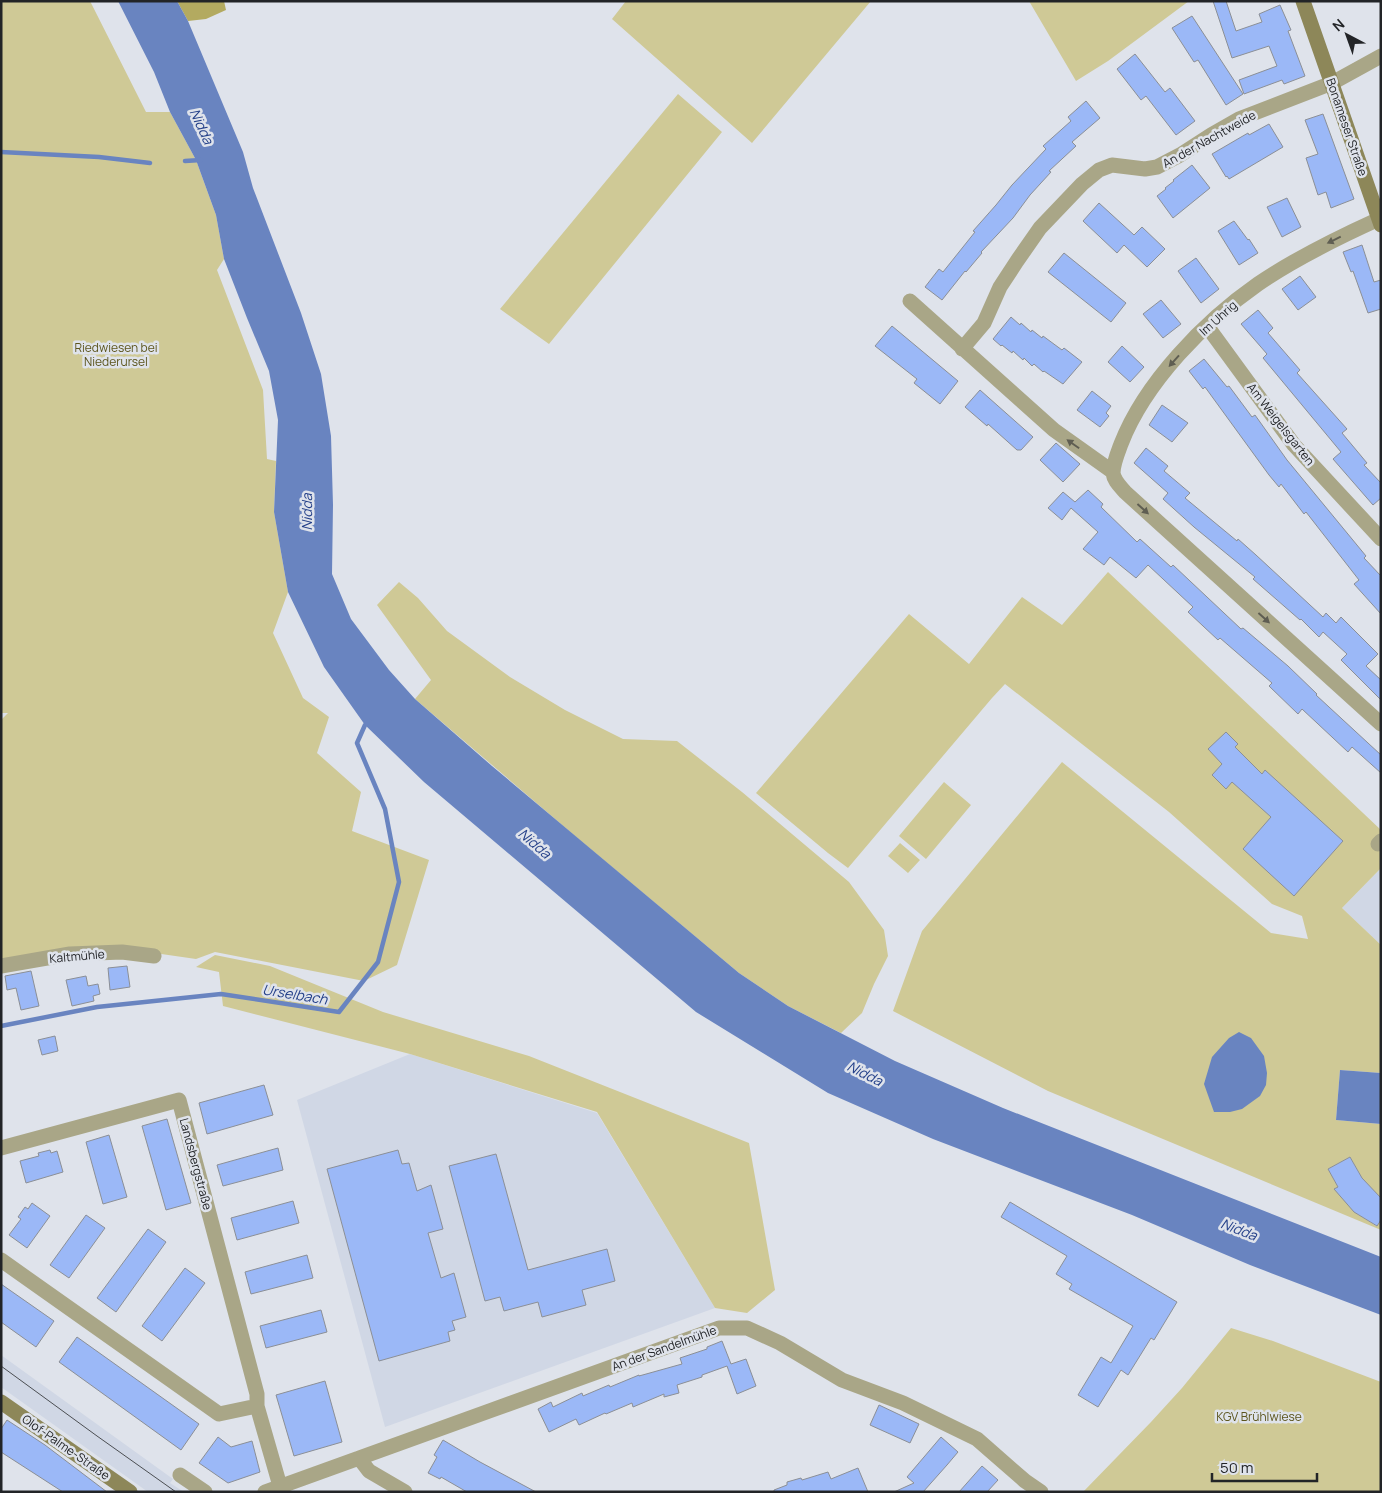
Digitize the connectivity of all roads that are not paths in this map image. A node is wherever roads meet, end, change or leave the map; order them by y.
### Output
1 (1303, 1) edge
2 (1381, 56) edge
3 (1332, 83) junction
4 (1380, 222) edge
5 (910, 301) dead end
6 (1207, 326) junction
7 (962, 349) junction
8 (1113, 472) junction
9 (1381, 539) edge
10 (1381, 724) edge
11 (154, 956) dead end
12 (1, 966) edge
13 (1, 1148) edge
14 (1, 1260) edge
15 (1, 1402) edge
16 (257, 1406) junction
17 (358, 1458) junction
18 (180, 1475) dead end
19 (280, 1486) junction
20 (128, 1491) edge
21 (205, 1492) edge
22 (265, 1492) edge
23 (405, 1492) edge
24 (1040, 1492) edge

1 - 3 street, Bonameser Straße
2 - 3 street, An der Nachtweide
3 - 4 street, Bonameser Straße
3 - 7 street, An der Nachtweide
4 -> 6 street, Im Uhrig
5 - 7 street
6 -> 8 street, Im Uhrig
6 - 9 street, Am Weigelsgarten
8 -> 7 street
8 -> 10 street
11 - 12 street, Kaltmühle
13 - 16 street, Landsbergstraße
14 - 16 street
15 - 20 street, Olof-Palme-Straße
16 - 19 street, Landsbergstraße
17 - 19 street, An der Sandelmühle
17 - 23 street
17 - 24 street, An der Sandelmühle
18 - 21 street
19 - 22 street, An der Sandelmühle

